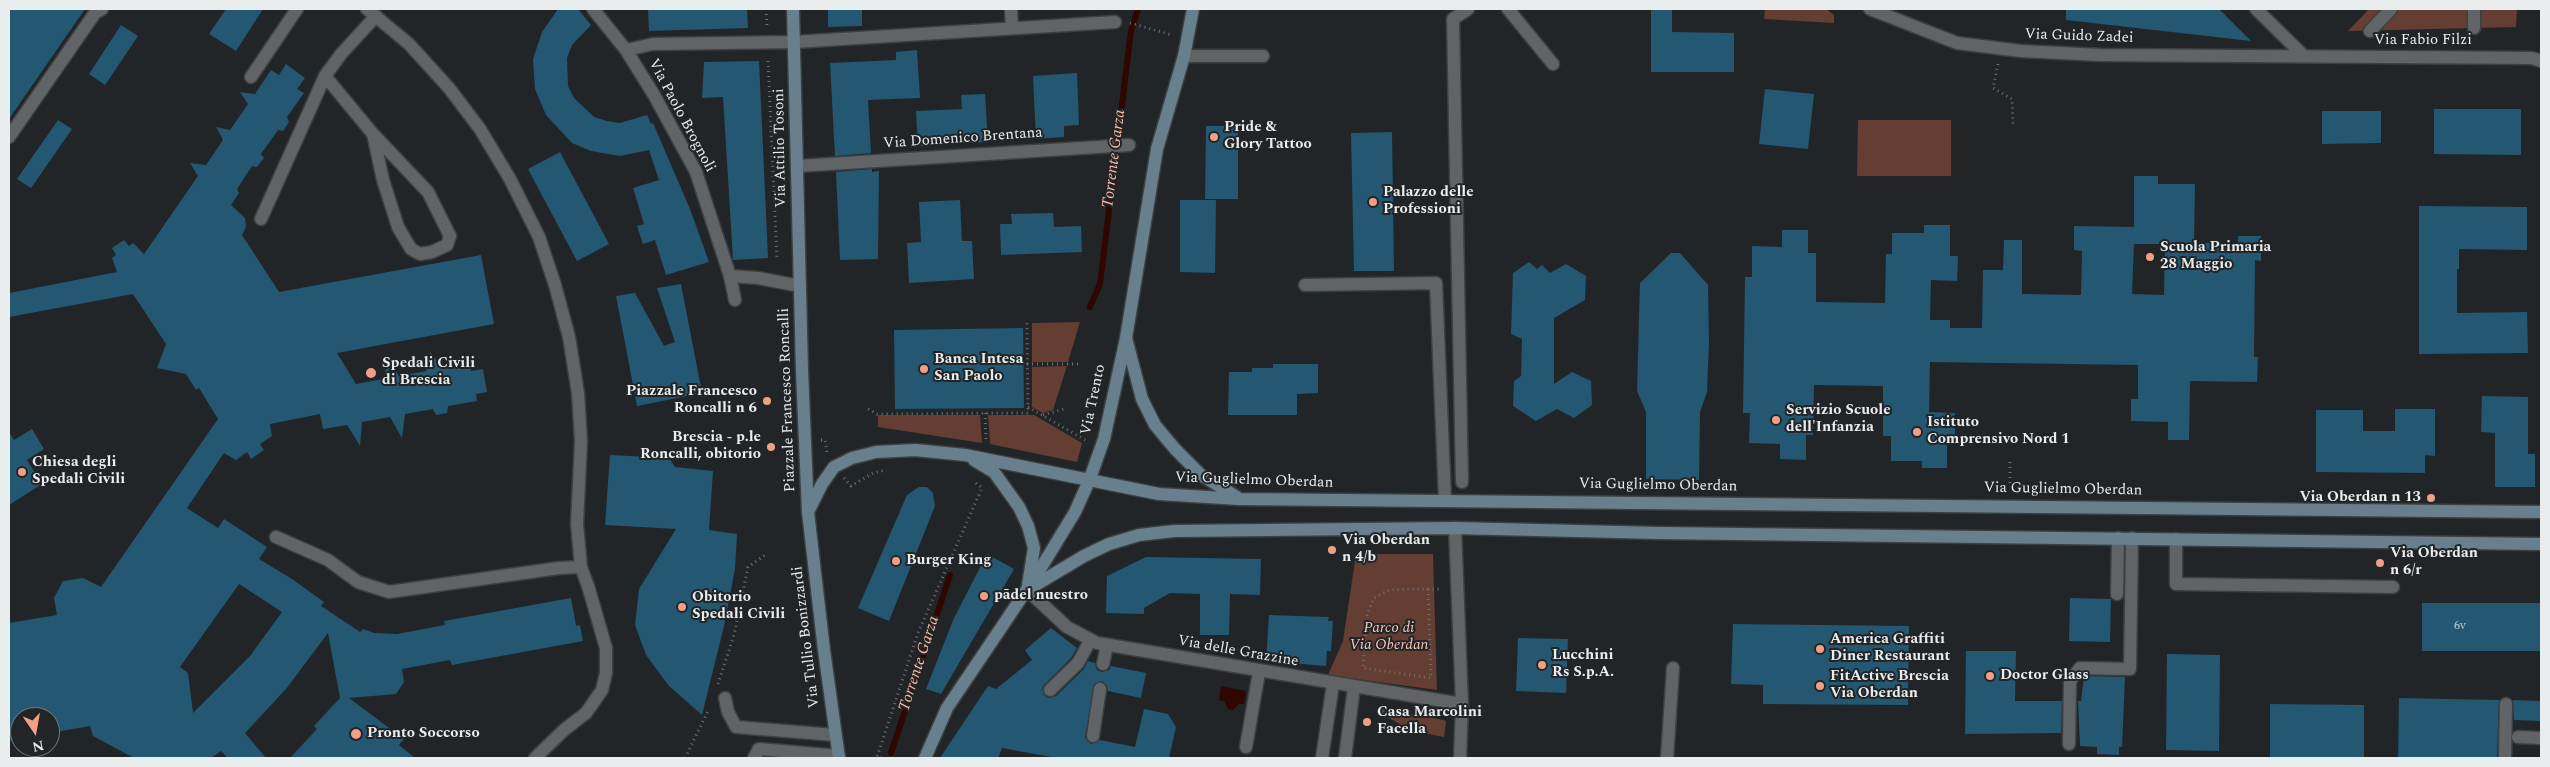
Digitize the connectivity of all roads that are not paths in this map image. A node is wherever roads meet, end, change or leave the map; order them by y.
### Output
1 (102, 9) edge
2 (297, 9) edge
3 (594, 9) edge
4 (793, 9) edge
5 (1011, 9) edge
6 (1193, 9) edge
7 (1468, 9) edge
8 (1508, 9) edge
9 (1870, 9) edge
10 (2256, 9) edge
11 (2392, 9) edge
12 (2474, 9) edge
13 (371, 12) edge
14 (1115, 22) dead end
15 (1012, 28) junction
16 (2474, 28) dead end
17 (2370, 31) dead end
18 (794, 42) junction
19 (626, 50) junction
20 (1184, 56) junction
21 (1263, 56) dead end
22 (2299, 56) junction
23 (2541, 61) edge
24 (1553, 64) dead end
25 (251, 76) dead end
26 (325, 76) junction
27 (373, 134) junction
28 (9, 137) edge
29 (1129, 145) dead end
30 (798, 166) junction
31 (262, 219) dead end
32 (730, 276) junction
33 (800, 286) junction
34 (1305, 286) dead end
35 (735, 300) dead end
36 (1126, 338) junction
37 (965, 455) junction
38 (1089, 481) junction
39 (1462, 482) dead end
40 (1239, 499) junction
41 (1445, 500) junction
42 (808, 512) junction
43 (2541, 512) edge
44 (1455, 528) junction
45 (276, 537) dead end
46 (2118, 538) junction
47 (2132, 538) junction
48 (2176, 539) junction
49 (2541, 544) edge
50 (580, 568) junction
51 (2393, 588) dead end
52 (1027, 590) junction
53 (2117, 594) dead end
54 (1090, 641) junction
55 (1107, 645) junction
56 (1103, 664) dead end
57 (1673, 668) dead end
58 (1259, 672) junction
59 (1333, 684) junction
60 (1354, 687) junction
61 (1100, 689) dead end
62 (1050, 690) dead end
63 (718, 696) road end
64 (1462, 704) junction
65 (2506, 704) dead end
66 (1093, 736) dead end
67 (2518, 737) dead end
68 (2541, 738) edge
69 (2069, 744) dead end
70 (1246, 747) dead end
71 (840, 750) edge
72 (534, 758) edge
73 (754, 758) edge
74 (925, 758) edge
75 (1322, 758) edge
76 (1345, 758) edge
77 (1460, 758) edge
78 (1666, 758) edge
79 (2505, 758) edge

1 - 28 street
2 - 25 street
3 - 19 street, Via Paolo Brognoli
4 - 18 main road, Via Attilio Tosoni
5 - 15 street
6 - 20 main road, Via Trento
7 - 39 street
8 - 24 street
9 - 22 street, Via Guido Zadei
10 - 22 street
11 - 17 street
12 - 16 street
13 - 26 street
13 - 50 street
14 - 15 street, Via Paolo Brognoli
15 - 18 street, Via Paolo Brognoli
18 - 19 street, Via Paolo Brognoli
18 - 30 main road, Via Attilio Tosoni
19 - 32 street, Via Paolo Brognoli
20 - 21 street
20 - 36 main road, Via Trento
22 - 23 street, Via Fabio Filzi
26 - 27 street
26 - 31 street
27 - 27 street
29 - 30 street, Via Domenico Brentana
30 - 33 main road, Via Attilio Tosoni
32 - 33 street
32 - 35 street, Via Paolo Brognoli
33 - 42 main road, Piazzale Francesco Roncalli
34 - 41 street
36 - 38 main road, Via Trento
36 - 40 main road
37 - 38 main road, Via Guglielmo Oberdan
37 - 42 main road, Via Guglielmo Oberdan
37 - 52 main road
38 - 40 main road, Via Guglielmo Oberdan
38 - 52 main road, Via Trento
40 - 41 main road, Via Guglielmo Oberdan
41 - 43 main road, Via Guglielmo Oberdan
42 - 71 main road, Via Tullio Bonizzardi
44 - 46 main road
44 - 52 main road
44 - 64 street
45 - 50 street
46 - 47 main road
46 - 53 street
47 - 48 main road
47 - 69 street
48 - 49 main road
48 - 51 street
50 - 72 street
52 - 54 street, Via delle Grazzine
52 - 74 main road, Via Trento
54 - 55 street, Via delle Grazzine
54 - 62 street
55 - 56 street
55 - 58 street, Via delle Grazzine
57 - 78 street
58 - 59 street, Via delle Grazzine
58 - 70 street
59 - 60 street, Via delle Grazzine
59 - 75 street
60 - 64 street, Via delle Grazzine
60 - 76 street
61 - 66 street
63 - 71 street
64 - 77 street
65 - 79 street
67 - 68 street
71 - 73 street

